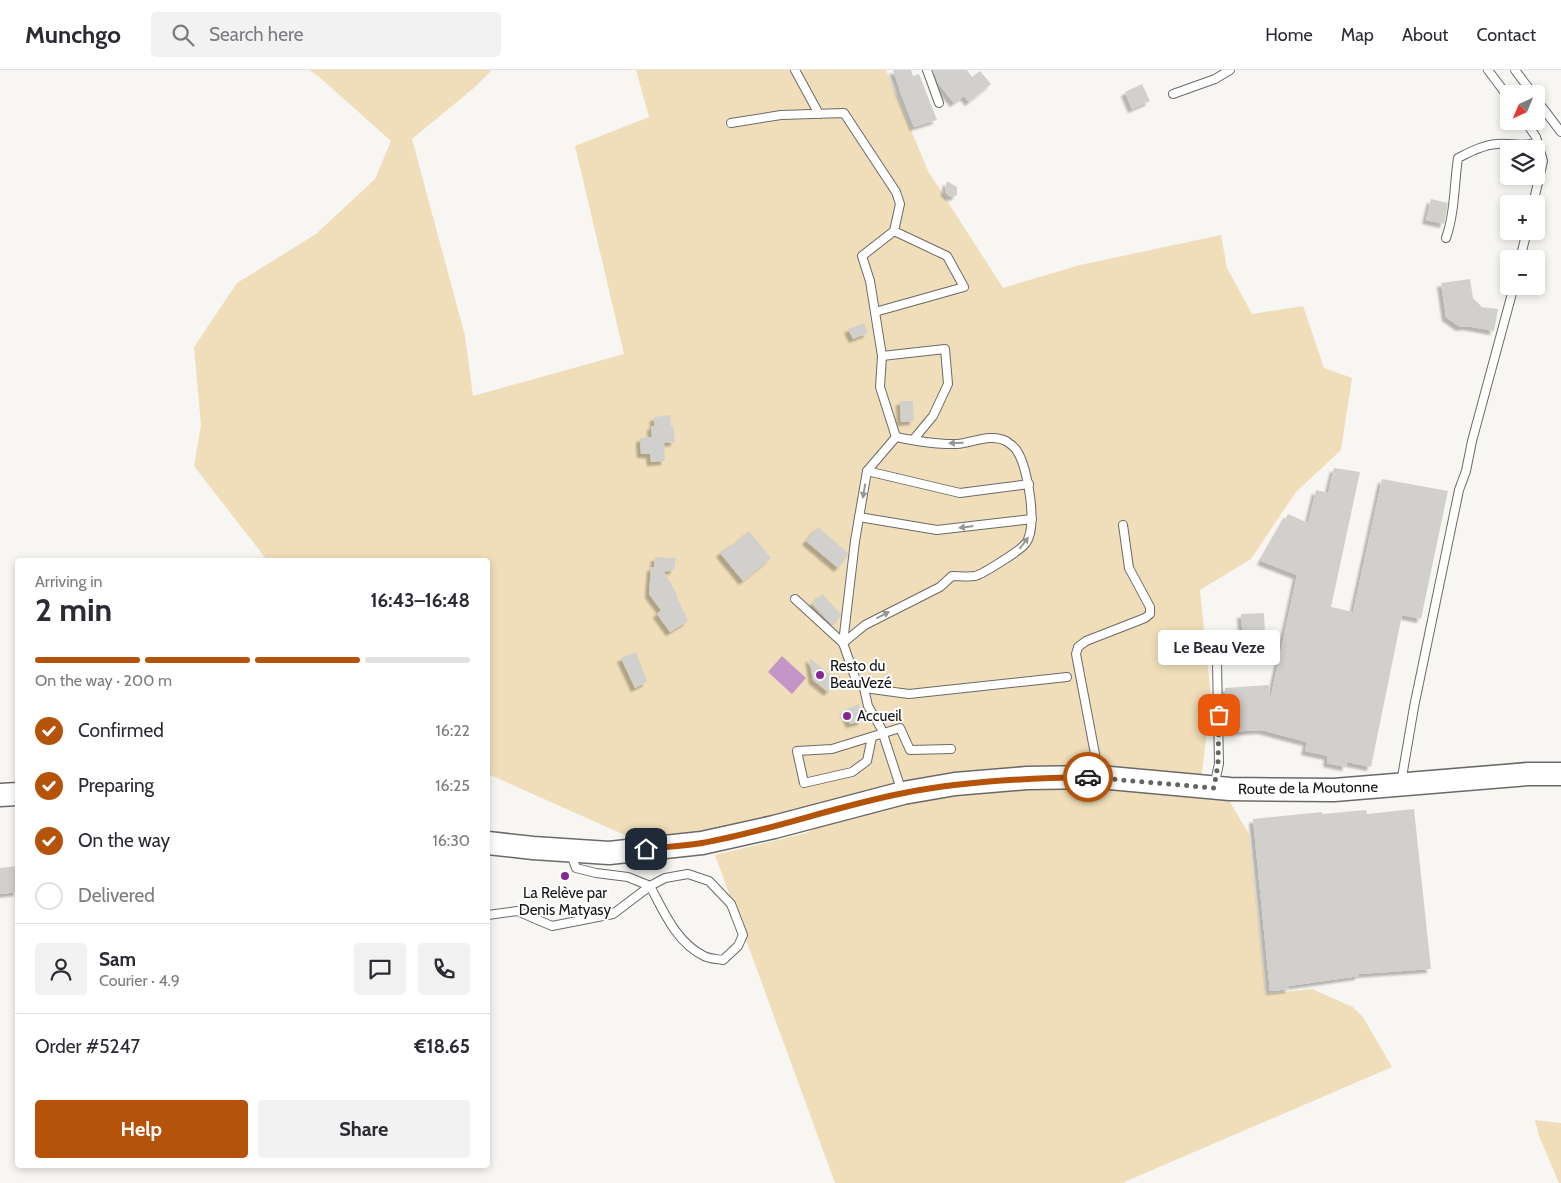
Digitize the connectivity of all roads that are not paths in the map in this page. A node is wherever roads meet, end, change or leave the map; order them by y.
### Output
1 (795, 70) edge
2 (927, 70) edge
3 (1230, 70) edge
4 (1488, 70) edge
5 (1515, 70) edge
6 (1526, 85) edge
7 (1500, 86) edge
8 (1173, 94) dead end
9 (939, 103) dead end
10 (1545, 111) edge
11 (819, 114) junction
12 (731, 123) dead end
13 (1561, 132) edge
14 (1500, 144) edge
15 (894, 231) junction
16 (1446, 238) dead end
17 (1512, 295) edge
18 (875, 312) junction
19 (882, 356) junction
20 (896, 437) junction
21 (913, 440) junction
22 (867, 471) junction
23 (1029, 484) junction
24 (859, 517) junction
25 (1032, 519) junction
26 (1124, 525) dead end
27 (795, 599) dead end
28 (843, 642) junction
29 (1227, 646) dead end
30 (1066, 678) dead end
31 (864, 688) junction
32 (883, 732) junction
33 (872, 738) dead end
34 (951, 749) dead end
35 (1561, 774) edge
36 (1099, 777) junction
37 (1400, 784) junction
38 (1214, 788) junction
39 (903, 793) junction
40 (15, 794) edge
41 (0, 795) edge
42 (490, 843) edge
43 (569, 850) junction
44 (650, 886) junction
45 (490, 915) edge

1 - 11 lane
2 - 9 lane
3 - 8 lane
4 - 7 lane
5 - 6 lane
10 - 13 lane
11 - 12 lane
11 - 15 lane
14 - 16 lane
15 - 18 lane
15 - 18 lane
17 - 37 lane
18 - 19 lane
19 - 20 lane
19 - 21 lane
20 - 21 lane
20 - 22 lane
23 -> 21 lane
22 - 23 lane
22 -> 24 lane
23 - 25 lane
25 -> 24 lane
24 - 28 lane
28 -> 25 lane
26 - 36 lane
27 - 28 lane
28 - 31 lane
29 - 38 lane
30 - 31 lane
31 - 32 lane
32 - 33 lane
32 - 34 lane
32 - 39 lane
35 - 37 main road, Route de la Moutonne
36 - 38 main road, Route de la Moutonne
36 - 39 main road, Route de la Moutonne
37 - 38 main road, Route de la Moutonne
39 - 43 main road, Route de la Moutonne
40 - 41 main road
42 - 43 main road, Route de la Moutonne
43 - 44 lane
44 - 44 lane
44 - 45 lane

